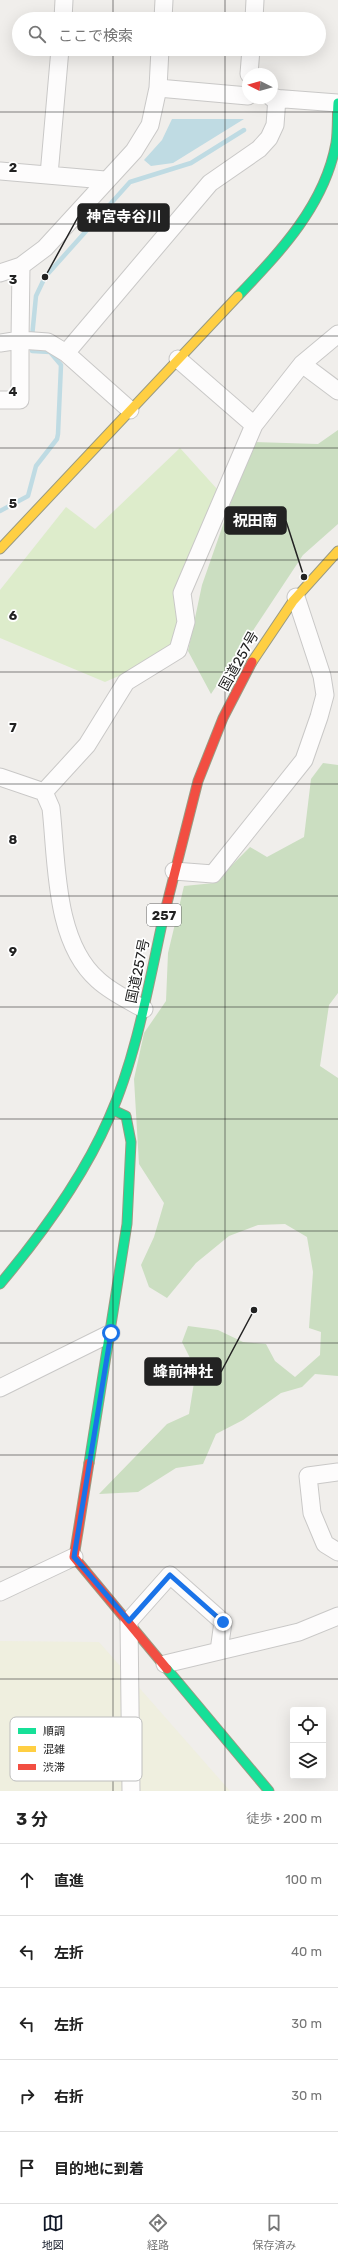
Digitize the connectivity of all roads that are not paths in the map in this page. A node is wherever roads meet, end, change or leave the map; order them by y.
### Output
1 (64, 0) edge
2 (164, 0) edge
3 (256, 0) edge
4 (63, 12) edge
5 (163, 12) edge
6 (255, 12) edge
7 (59, 56) edge
8 (160, 56) edge
9 (250, 56) edge
10 (249, 68) edge
11 (158, 88) junction
12 (242, 94) edge
13 (278, 98) edge
14 (338, 103) edge
15 (275, 104) edge
16 (0, 171) edge
17 (49, 175) junction
18 (332, 178) edge
19 (105, 180) junction
20 (21, 266) junction
21 (0, 273) edge
22 (338, 334) edge
23 (21, 340) junction
24 (0, 343) edge
25 (66, 353) junction
26 (178, 358) junction
27 (302, 364) junction
28 (338, 391) edge
29 (0, 400) edge
30 (130, 410) junction
31 (254, 425) junction
32 (0, 549) edge
33 (338, 551) edge
34 (296, 597) junction
35 (0, 777) edge
36 (44, 792) junction
37 (174, 871) junction
38 (144, 1009) junction
39 (113, 1110) junction
40 (0, 1284) edge
41 (111, 1333) junction
42 (0, 1388) edge
43 (338, 1472) edge
44 (338, 1552) edge
45 (74, 1557) junction
46 (0, 1592) edge
47 (338, 1616) edge
48 (129, 1621) junction
49 (219, 1651) junction
50 (165, 1664) junction
51 (130, 1717) edge
52 (131, 1781) edge
53 (131, 1791) edge
54 (270, 1791) edge

1 - 4 street
2 - 5 street
3 - 6 street
7 - 17 street
8 - 11 street
9 - 10 street
11 - 12 street
11 - 19 street
13 - 14 street
14 - 18 main road
15 - 25 street
16 - 17 street
17 - 19 street
18 - 26 main road
19 - 20 street
20 - 21 street
20 - 23 street
22 - 27 street
23 - 24 street
23 - 25 street
23 - 29 street
25 - 30 street
26 - 30 main road
26 - 31 street
27 - 28 street
27 - 31 street
30 - 32 main road
31 - 36 street
33 - 34 main road, 国道257号 / 257
34 - 37 main road, 国道257号 / 257
34 - 37 street
35 - 36 street
36 - 38 street
37 - 38 main road, 国道257号 / 257
38 - 39 main road, 国道257号 / 257
39 - 40 main road, 国道257号 / 257
39 - 41 main road
41 - 42 street
41 - 45 main road
43 - 44 street
45 - 46 street
45 - 48 main road
47 - 49 street
48 - 49 street
48 - 50 main road
48 - 51 street
49 - 50 street
50 - 54 main road
52 - 53 street

